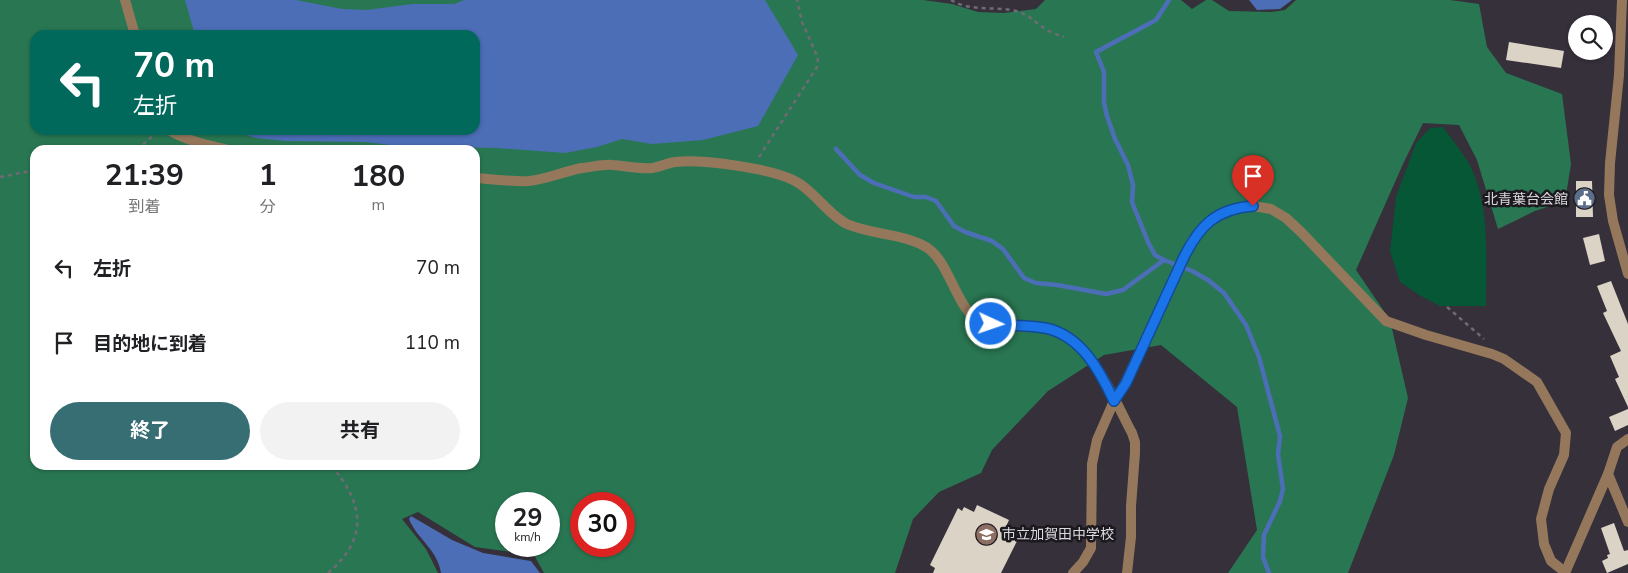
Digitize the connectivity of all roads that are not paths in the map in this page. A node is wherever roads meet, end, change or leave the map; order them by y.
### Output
1 (125, 0) edge
2 (1622, 0) edge
3 (134, 30) edge
4 (1624, 75) edge
5 (177, 135) edge
6 (208, 145) edge
7 (480, 178) edge
8 (1628, 274) edge
9 (1114, 401) junction
10 (1628, 440) edge
11 (1608, 474) junction
12 (1628, 522) edge
13 (1565, 572) edge
14 (1073, 573) edge
15 (1127, 573) edge

1 - 3 street
2 - 4 street
4 - 8 street
5 - 6 street
7 - 9 street
9 - 13 street
9 - 14 street
9 - 15 street
10 - 11 street
11 - 12 street
11 - 13 street

